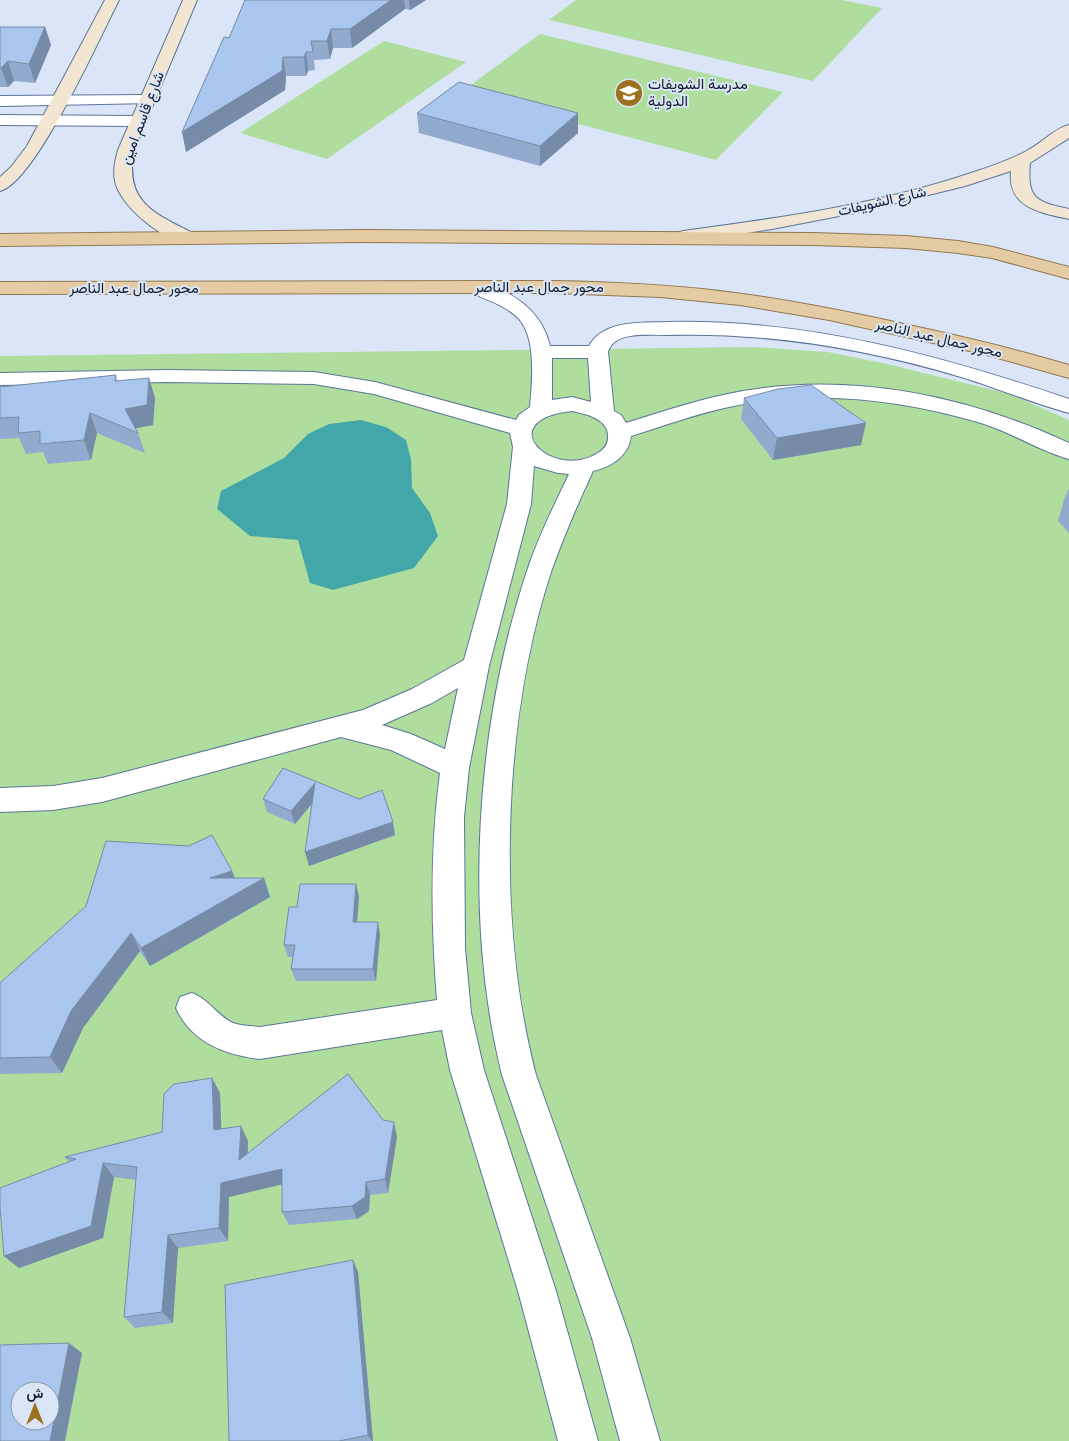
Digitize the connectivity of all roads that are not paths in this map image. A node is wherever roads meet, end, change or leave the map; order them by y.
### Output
1 (112, 0) edge
2 (190, 0) edge
3 (147, 100) junction
4 (0, 101) edge
5 (59, 101) junction
6 (0, 120) edge
7 (49, 120) junction
8 (138, 121) junction
9 (1069, 130) edge
10 (1021, 161) junction
11 (0, 186) edge
12 (1069, 214) edge
13 (683, 237) junction
14 (188, 238) junction
15 (0, 240) edge
16 (1069, 273) edge
17 (474, 287) junction
18 (0, 288) edge
19 (541, 352) junction
20 (598, 352) junction
21 (1069, 372) edge
22 (0, 379) edge
23 (1069, 406) edge
24 (541, 410) junction
25 (603, 412) junction
26 (621, 432) junction
27 (523, 439) junction
28 (1069, 452) edge
29 (584, 467) junction
30 (476, 666) junction
31 (339, 727) junction
32 (454, 768) junction
33 (0, 800) edge
34 (192, 1008) dead end
35 (455, 1014) junction
36 (578, 1441) edge
37 (640, 1441) edge

1 - 5 main road
2 - 3 main road, شارع قاسم امين
3 - 5 street
3 - 8 main road, شارع قاسم امين
4 - 5 street
5 - 7 main road
6 - 7 street
7 - 8 street
7 - 11 main road
8 - 14 main road, شارع قاسم امين
9 - 10 main road, شارع الشويفات
10 - 12 main road
10 - 13 main road, شارع الشويفات
13 - 14 main road
13 - 16 main road
14 - 15 main road
17 - 18 main road, محور جمال عبد الناصر
17 - 19 street
17 - 21 main road, محور جمال عبد الناصر
19 - 20 street
19 - 24 street
20 - 23 street
20 - 25 street
22 - 27 street
24 - 25 street
24 - 27 street
25 - 26 street
26 - 28 street
26 - 29 street
27 - 29 street
27 - 30 street
29 - 37 street
30 - 31 street
30 - 32 street
31 - 32 street
31 - 33 street
32 - 35 street
34 - 35 street
35 - 36 street

